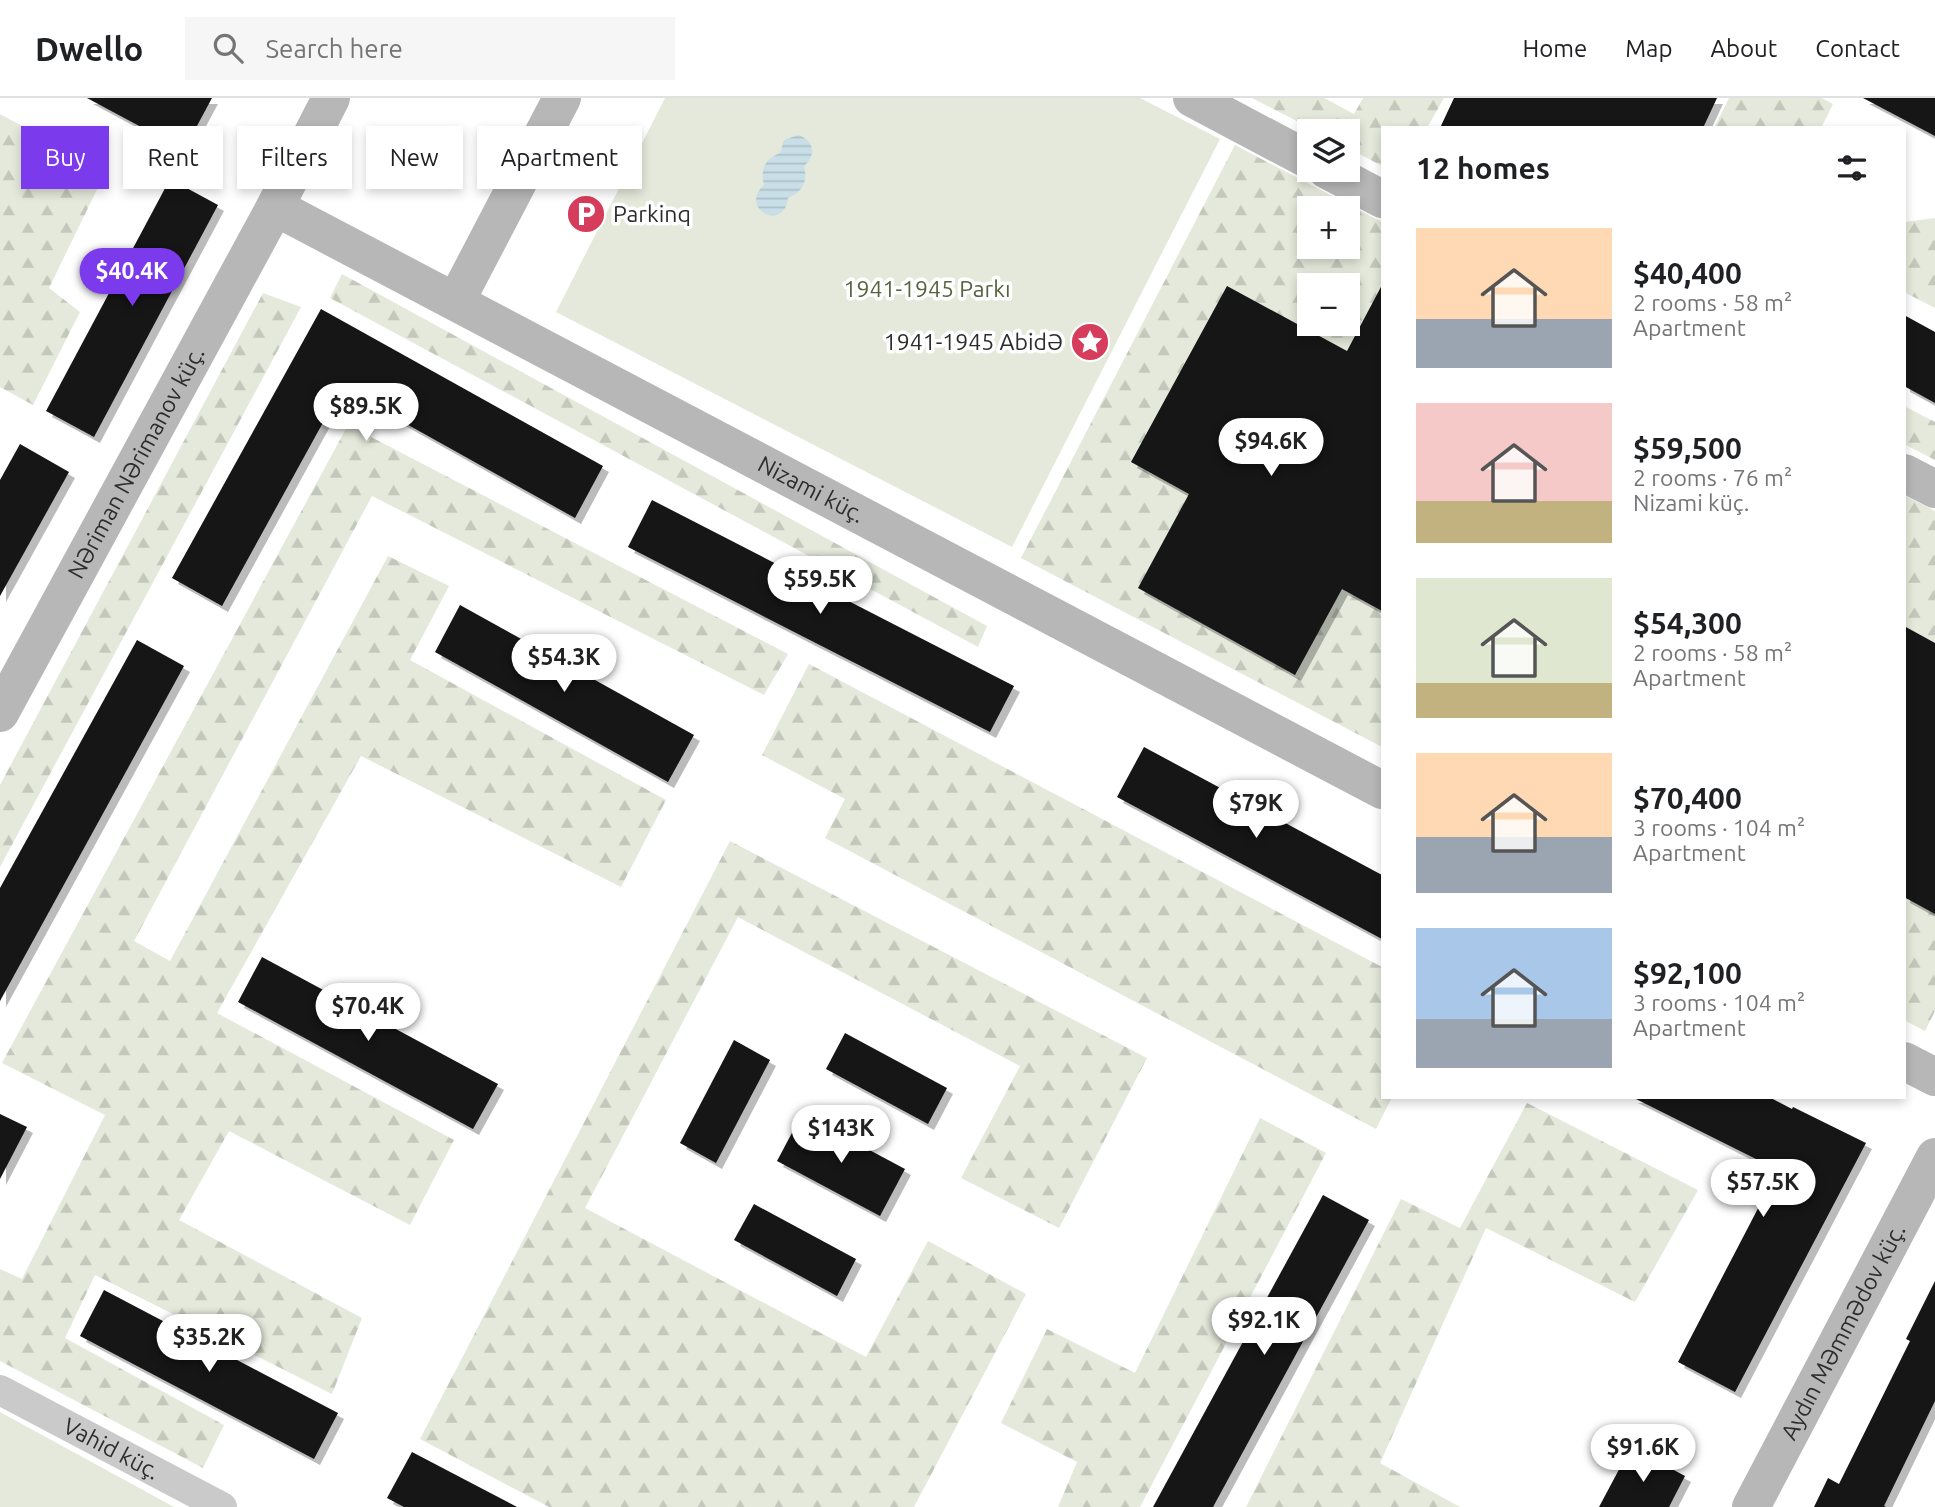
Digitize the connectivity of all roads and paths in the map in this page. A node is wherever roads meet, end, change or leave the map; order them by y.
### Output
1 (331, 98) edge
2 (562, 98) edge
3 (1192, 98) edge
4 (1297, 154) edge
5 (1350, 182) edge
6 (1381, 198) edge
7 (275, 207) junction
8 (456, 301) junction
9 (1906, 474) edge
10 (1935, 489) edge
11 (0, 713) edge
12 (1381, 789) edge
13 (1906, 1062) edge
14 (1935, 1077) edge
15 (1935, 1157) edge
16 (0, 1390) edge
17 (222, 1507) edge
18 (1751, 1507) edge

1 - 7 street, Nəriman Nərimanov küç.
2 - 8 street
3 - 4 street
5 - 6 street
7 - 8 street, Nizami küç.
7 - 11 street, Nəriman Nərimanov küç.
8 - 12 street, Nizami küç.
9 - 10 street
13 - 14 street
15 - 18 street, Aydın Məmmədov küç.
16 - 17 street, Vahid küç.

